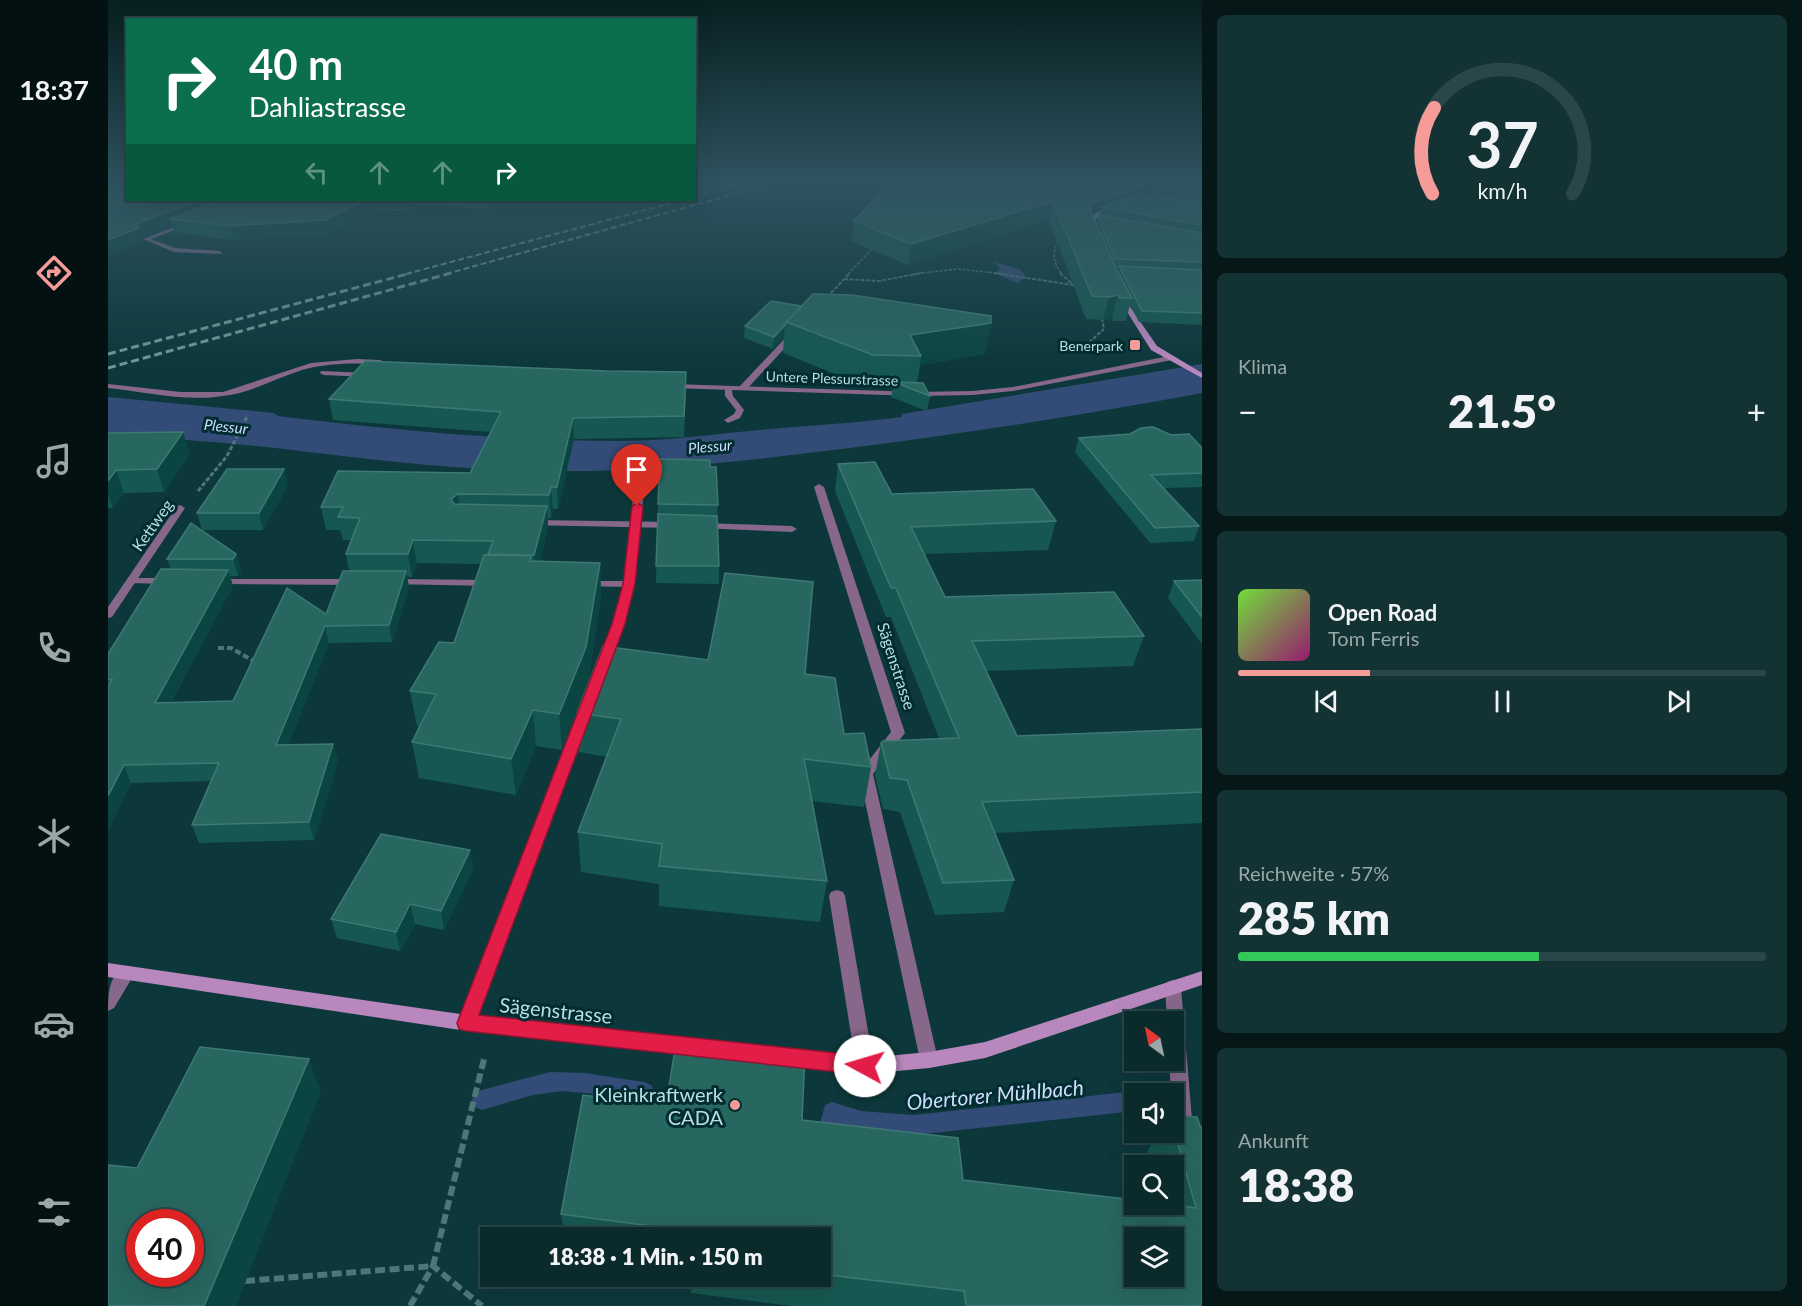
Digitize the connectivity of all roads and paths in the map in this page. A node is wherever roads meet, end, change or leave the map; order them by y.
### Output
1 (151, 241) edge
2 (1058, 241) edge
3 (874, 247) edge
4 (220, 253) dead end
5 (844, 279) junction
6 (1074, 286) junction
7 (1080, 290) edge
8 (1118, 291) edge
9 (1101, 312) edge
10 (807, 320) joint
11 (1085, 346) dead end
12 (1169, 358) junction
13 (391, 362) edge
14 (324, 373) dead end
15 (372, 375) edge
16 (1202, 376) edge
17 (662, 384) edge
18 (108, 386) edge
19 (728, 388) junction
20 (743, 388) junction
21 (251, 408) dead end
22 (728, 420) dead end
23 (819, 487) dead end
24 (639, 489) dead end
25 (180, 508) joint
26 (519, 522) edge
27 (635, 524) junction
28 (792, 529) dead end
29 (132, 581) junction
30 (178, 581) edge
31 (201, 582) edge
32 (504, 583) edge
33 (572, 584) edge
34 (629, 584) junction
35 (108, 615) edge
36 (218, 648) dead end
37 (602, 668) edge
38 (251, 671) edge
39 (589, 702) edge
40 (837, 896) dead end
41 (108, 970) edge
42 (127, 973) junction
43 (1202, 978) edge
44 (1173, 987) junction
45 (108, 1003) edge
46 (466, 1023) junction
47 (492, 1025) junction
48 (702, 1048) edge
49 (772, 1056) edge
50 (929, 1060) junction
51 (865, 1066) junction
52 (1184, 1145) edge
53 (433, 1266) junction
54 (245, 1281) dead end
55 (410, 1306) edge
56 (482, 1306) edge

1 - 4 street
2 - 6 path
3 - 5 path
5 - 6 path
5 - 10 path
6 - 7 path
8 - 12 street
9 - 11 path
10 - 20 street
12 - 16 street
12 - 20 street, Untere Plessurstrasse
13 - 18 street
14 - 15 street
17 - 19 street, Untere Plessurstrasse
19 - 20 street, Untere Plessurstrasse
19 - 22 street
21 - 25 path, Kettweg
23 - 50 street, Sägenstrasse
24 - 27 street
25 - 29 street, Kettweg
26 - 27 street
27 - 28 street
27 - 34 street
29 - 30 street
29 - 35 street, Kettweg
31 - 32 street
33 - 34 street
34 - 37 street
36 - 38 path
39 - 46 street
40 - 51 street
41 - 42 street, Sägenstrasse
42 - 45 street
42 - 46 street, Sägenstrasse
43 - 44 street
44 - 50 street
44 - 52 street
46 - 47 street, Sägenstrasse
47 - 48 street, Sägenstrasse
47 - 53 path
49 - 51 street
50 - 51 street
53 - 54 path
53 - 55 path
53 - 56 path

